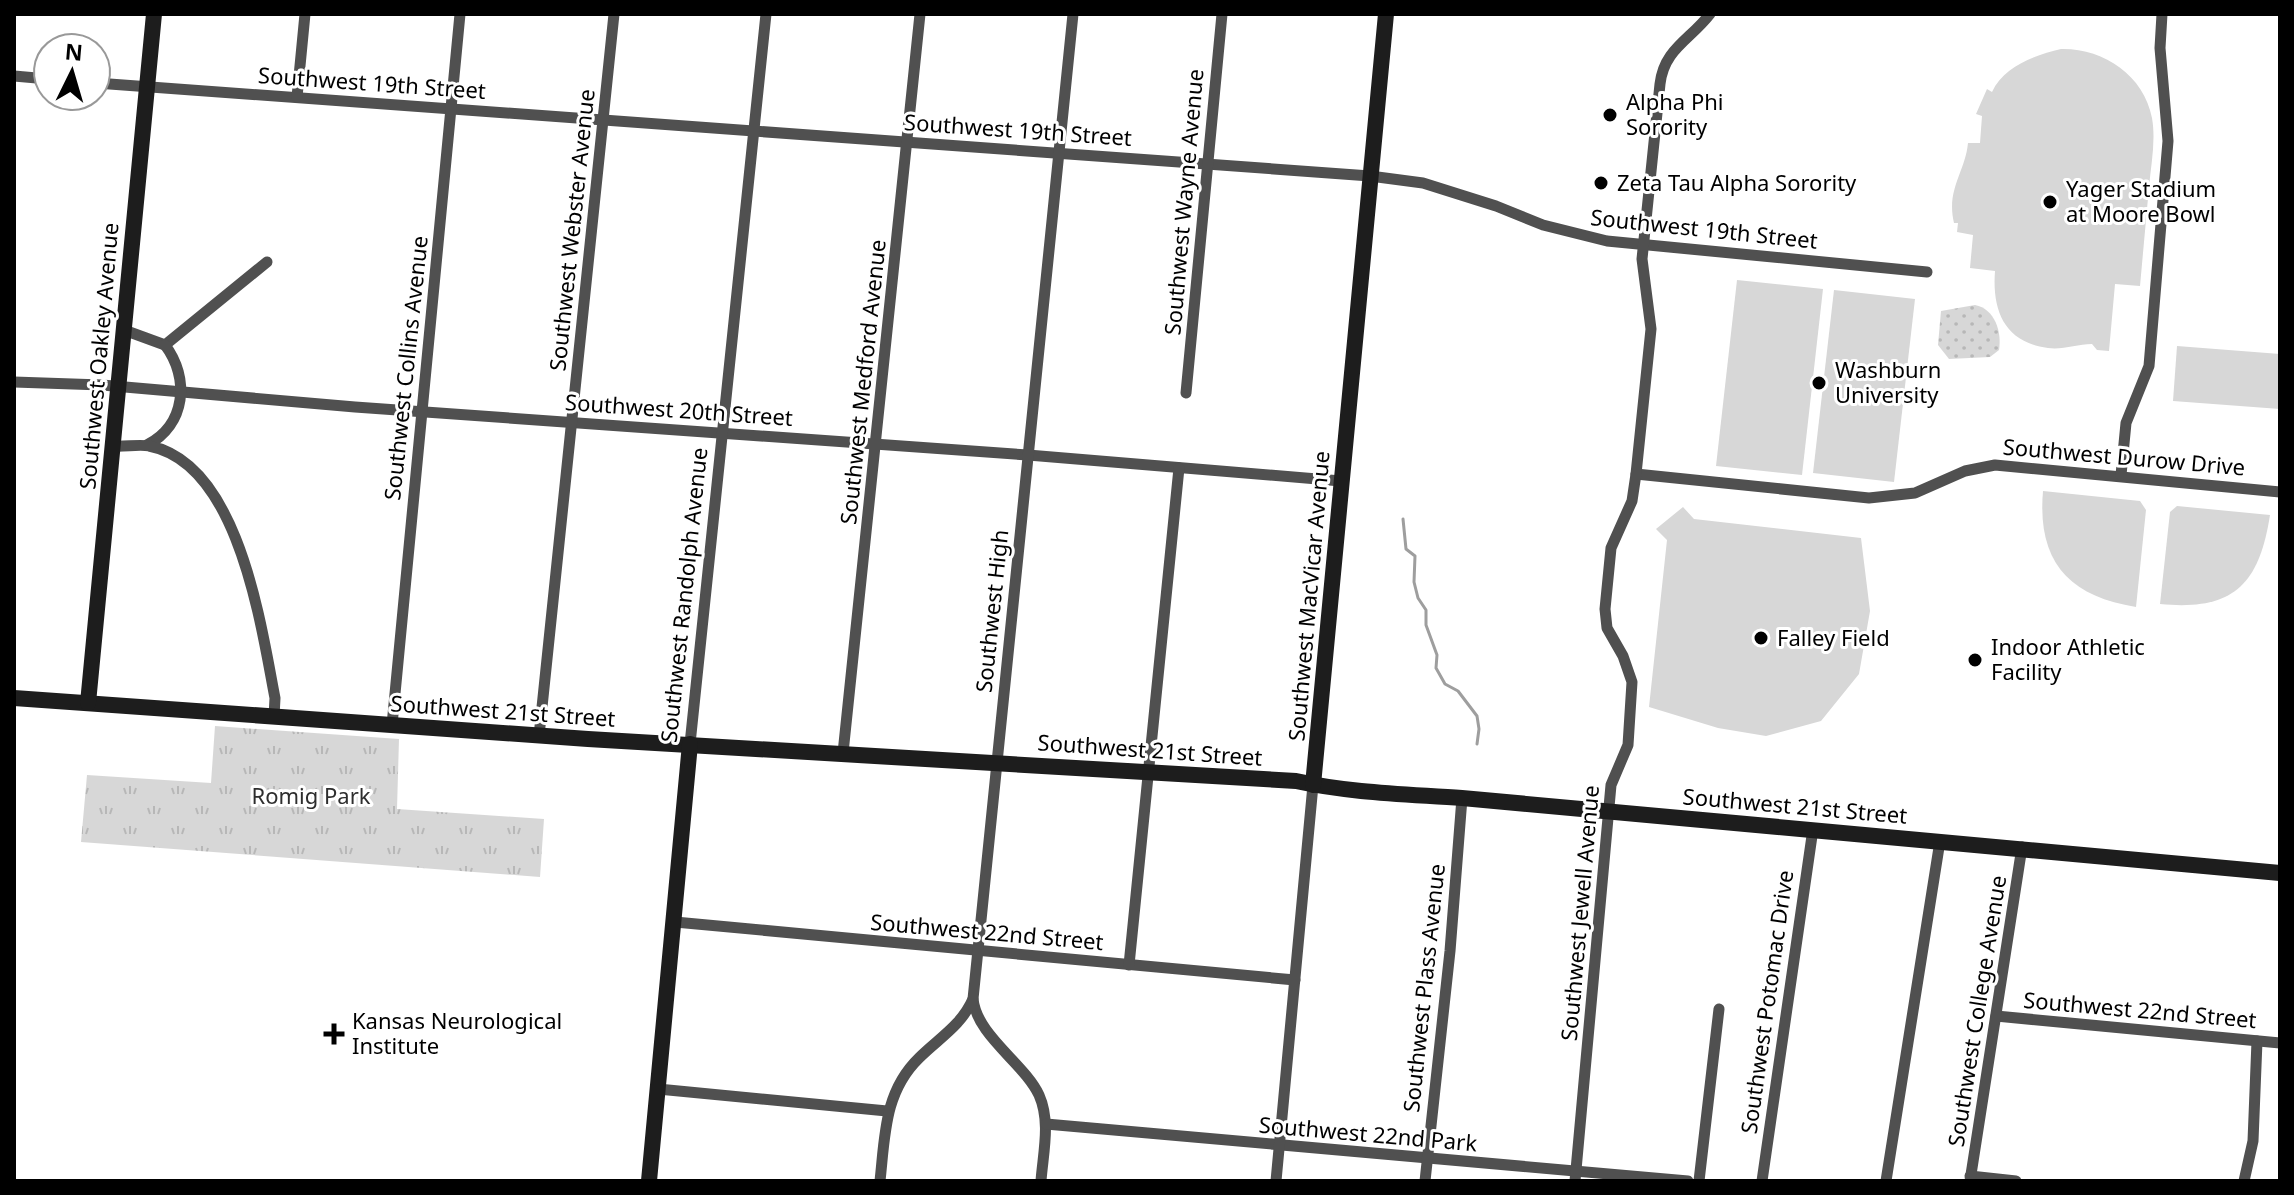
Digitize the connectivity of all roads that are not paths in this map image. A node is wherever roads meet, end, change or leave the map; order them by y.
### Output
1 (154, 14) edge
2 (305, 14) edge
3 (460, 14) edge
4 (614, 14) edge
5 (766, 14) edge
6 (920, 14) edge
7 (1073, 14) edge
8 (1222, 14) edge
9 (1386, 14) edge
10 (1710, 14) edge
11 (2162, 14) edge
12 (112, 84) edge
13 (147, 86) junction
14 (297, 97) junction
15 (451, 109) junction
16 (603, 120) junction
17 (755, 131) junction
18 (908, 142) junction
19 (1058, 153) junction
20 (1208, 164) junction
21 (1370, 176) junction
22 (1643, 245) junction
23 (267, 262) dead end
24 (1927, 272) dead end
25 (124, 330) junction
26 (165, 345) junction
27 (14, 382) edge
28 (118, 386) junction
29 (182, 392) junction
30 (1186, 393) dead end
31 (422, 412) junction
32 (572, 423) junction
33 (724, 434) junction
34 (876, 444) junction
35 (147, 445) junction
36 (113, 446) junction
37 (1028, 455) junction
38 (1179, 468) junction
39 (1636, 474) junction
40 (2121, 475) junction
41 (1341, 481) junction
42 (2280, 492) edge
43 (14, 698) edge
44 (88, 703) junction
45 (274, 717) junction
46 (392, 725) junction
47 (539, 736) junction
48 (690, 744) junction
49 (843, 753) junction
50 (996, 762) junction
51 (1148, 774) junction
52 (1313, 785) junction
53 (1462, 798) junction
54 (1610, 811) junction
55 (1813, 829) junction
56 (1940, 841) junction
57 (2022, 847) junction
58 (2280, 873) edge
59 (675, 922) junction
60 (978, 952) junction
61 (1129, 965) junction
62 (1295, 980) junction
63 (973, 999) junction
64 (1719, 1009) dead end
65 (1996, 1016) junction
66 (2257, 1041) junction
67 (2280, 1043) edge
68 (658, 1089) junction
69 (887, 1111) junction
70 (1046, 1124) junction
71 (1279, 1146) junction
72 (1427, 1159) junction
73 (1575, 1177) edge
74 (1970, 1178) edge
75 (649, 1181) edge
76 (880, 1181) edge
77 (1041, 1181) edge
78 (1276, 1181) edge
79 (1425, 1181) edge
80 (1688, 1181) edge
81 (1699, 1181) edge
82 (1762, 1181) edge
83 (1886, 1181) edge
84 (2016, 1181) edge
85 (2244, 1181) edge

1 - 13 main road, Southwest Oakley Avenue
2 - 14 street
3 - 15 street, Southwest Collins Avenue
4 - 16 street, Southwest Webster Avenue
5 - 17 street, Southwest Randolph Avenue
6 - 18 street, Southwest Medford Avenue
7 - 19 street, Southwest High
8 - 20 street, Southwest Wayne Avenue
9 - 21 main road, Southwest MacVicar Avenue
10 - 22 street, Southwest Jewell Avenue
11 - 40 street
12 - 13 street, Southwest 19th Street
13 - 14 street, Southwest 19th Street
13 - 25 main road, Southwest Oakley Avenue
14 - 15 street, Southwest 19th Street
15 - 16 street, Southwest 19th Street
15 - 31 street, Southwest Collins Avenue
16 - 17 street, Southwest 19th Street
16 - 32 street, Southwest Webster Avenue
17 - 18 street, Southwest 19th Street
17 - 33 street, Southwest Randolph Avenue
18 - 19 street, Southwest 19th Street
18 - 34 street, Southwest Medford Avenue
19 - 20 street, Southwest 19th Street
19 - 37 street, Southwest High
20 - 21 street, Southwest 19th Street
20 - 30 street, Southwest Wayne Avenue
21 - 22 street, Southwest 19th Street
21 - 41 main road, Southwest MacVicar Avenue
22 - 24 street, Southwest 19th Street
22 - 39 street, Southwest Jewell Avenue
23 - 26 street
25 - 26 street
25 - 28 main road, Southwest Oakley Avenue
26 - 29 street
27 - 28 street, Southwest 20th Street
28 - 29 street, Southwest 20th Street
28 - 36 main road, Southwest Oakley Avenue
29 - 31 street, Southwest 20th Street
29 - 35 street
31 - 32 street, Southwest 20th Street
31 - 46 street, Southwest Collins Avenue
32 - 33 street, Southwest 20th Street
32 - 47 street, Southwest Webster Avenue
33 - 34 street, Southwest 20th Street
33 - 48 street, Southwest Randolph Avenue
34 - 37 street, Southwest 20th Street
34 - 49 street, Southwest Medford Avenue
35 - 36 street
35 - 45 street
36 - 44 main road, Southwest Oakley Avenue
37 - 38 street, Southwest 20th Street
37 - 50 street, Southwest High
38 - 41 street, Southwest 20th Street
38 - 51 street
39 - 40 street, Southwest Durow Drive
39 - 54 street, Southwest Jewell Avenue
40 - 42 street, Southwest Durow Drive
41 - 52 main road, Southwest MacVicar Avenue
43 - 44 main road, Southwest 21st Street
44 - 45 main road, Southwest 21st Street
45 - 46 main road, Southwest 21st Street
46 - 47 main road, Southwest 21st Street
47 - 48 main road, Southwest 21st Street
48 - 49 main road, Southwest 21st Street
48 - 59 main road, Southwest Randolph Avenue
49 - 50 main road, Southwest 21st Street
50 - 51 main road, Southwest 21st Street
50 - 60 street, Southwest High
51 - 52 main road, Southwest 21st Street
51 - 61 street
52 - 53 main road, Southwest 21st Street
52 - 62 street, Southwest MacVicar Avenue
53 - 54 main road, Southwest 21st Street
53 - 72 street, Southwest Plass Avenue
54 - 55 main road, Southwest 21st Street
54 - 73 street, Southwest Jewell Avenue
55 - 56 main road, Southwest 21st Street
55 - 82 street, Southwest Potomac Drive
56 - 57 main road, Southwest 21st Street
56 - 83 street
57 - 58 main road, Southwest 21st Street
57 - 65 street, Southwest College Avenue
59 - 60 street, Southwest 22nd Street
59 - 68 main road, Southwest Randolph Avenue
60 - 61 street, Southwest 22nd Street
60 - 63 street, Southwest High
61 - 62 street, Southwest 22nd Street
62 - 71 street, Southwest MacVicar Avenue
63 - 69 street, Southwest High
63 - 70 street
64 - 81 street
65 - 66 street, Southwest 22nd Street
65 - 74 street, Southwest College Avenue
66 - 67 street, Southwest 22nd Street
66 - 85 street
68 - 69 street
68 - 75 main road, Southwest Randolph Avenue
69 - 76 street, Southwest High
70 - 71 street, Southwest 22nd Park
70 - 77 street
71 - 72 street, Southwest 22nd Park
71 - 78 street, Southwest MacVicar Avenue
72 - 73 street, Southwest 22nd Park
72 - 79 street, Southwest Plass Avenue
73 - 80 street, Southwest 22nd Park
74 - 84 street

